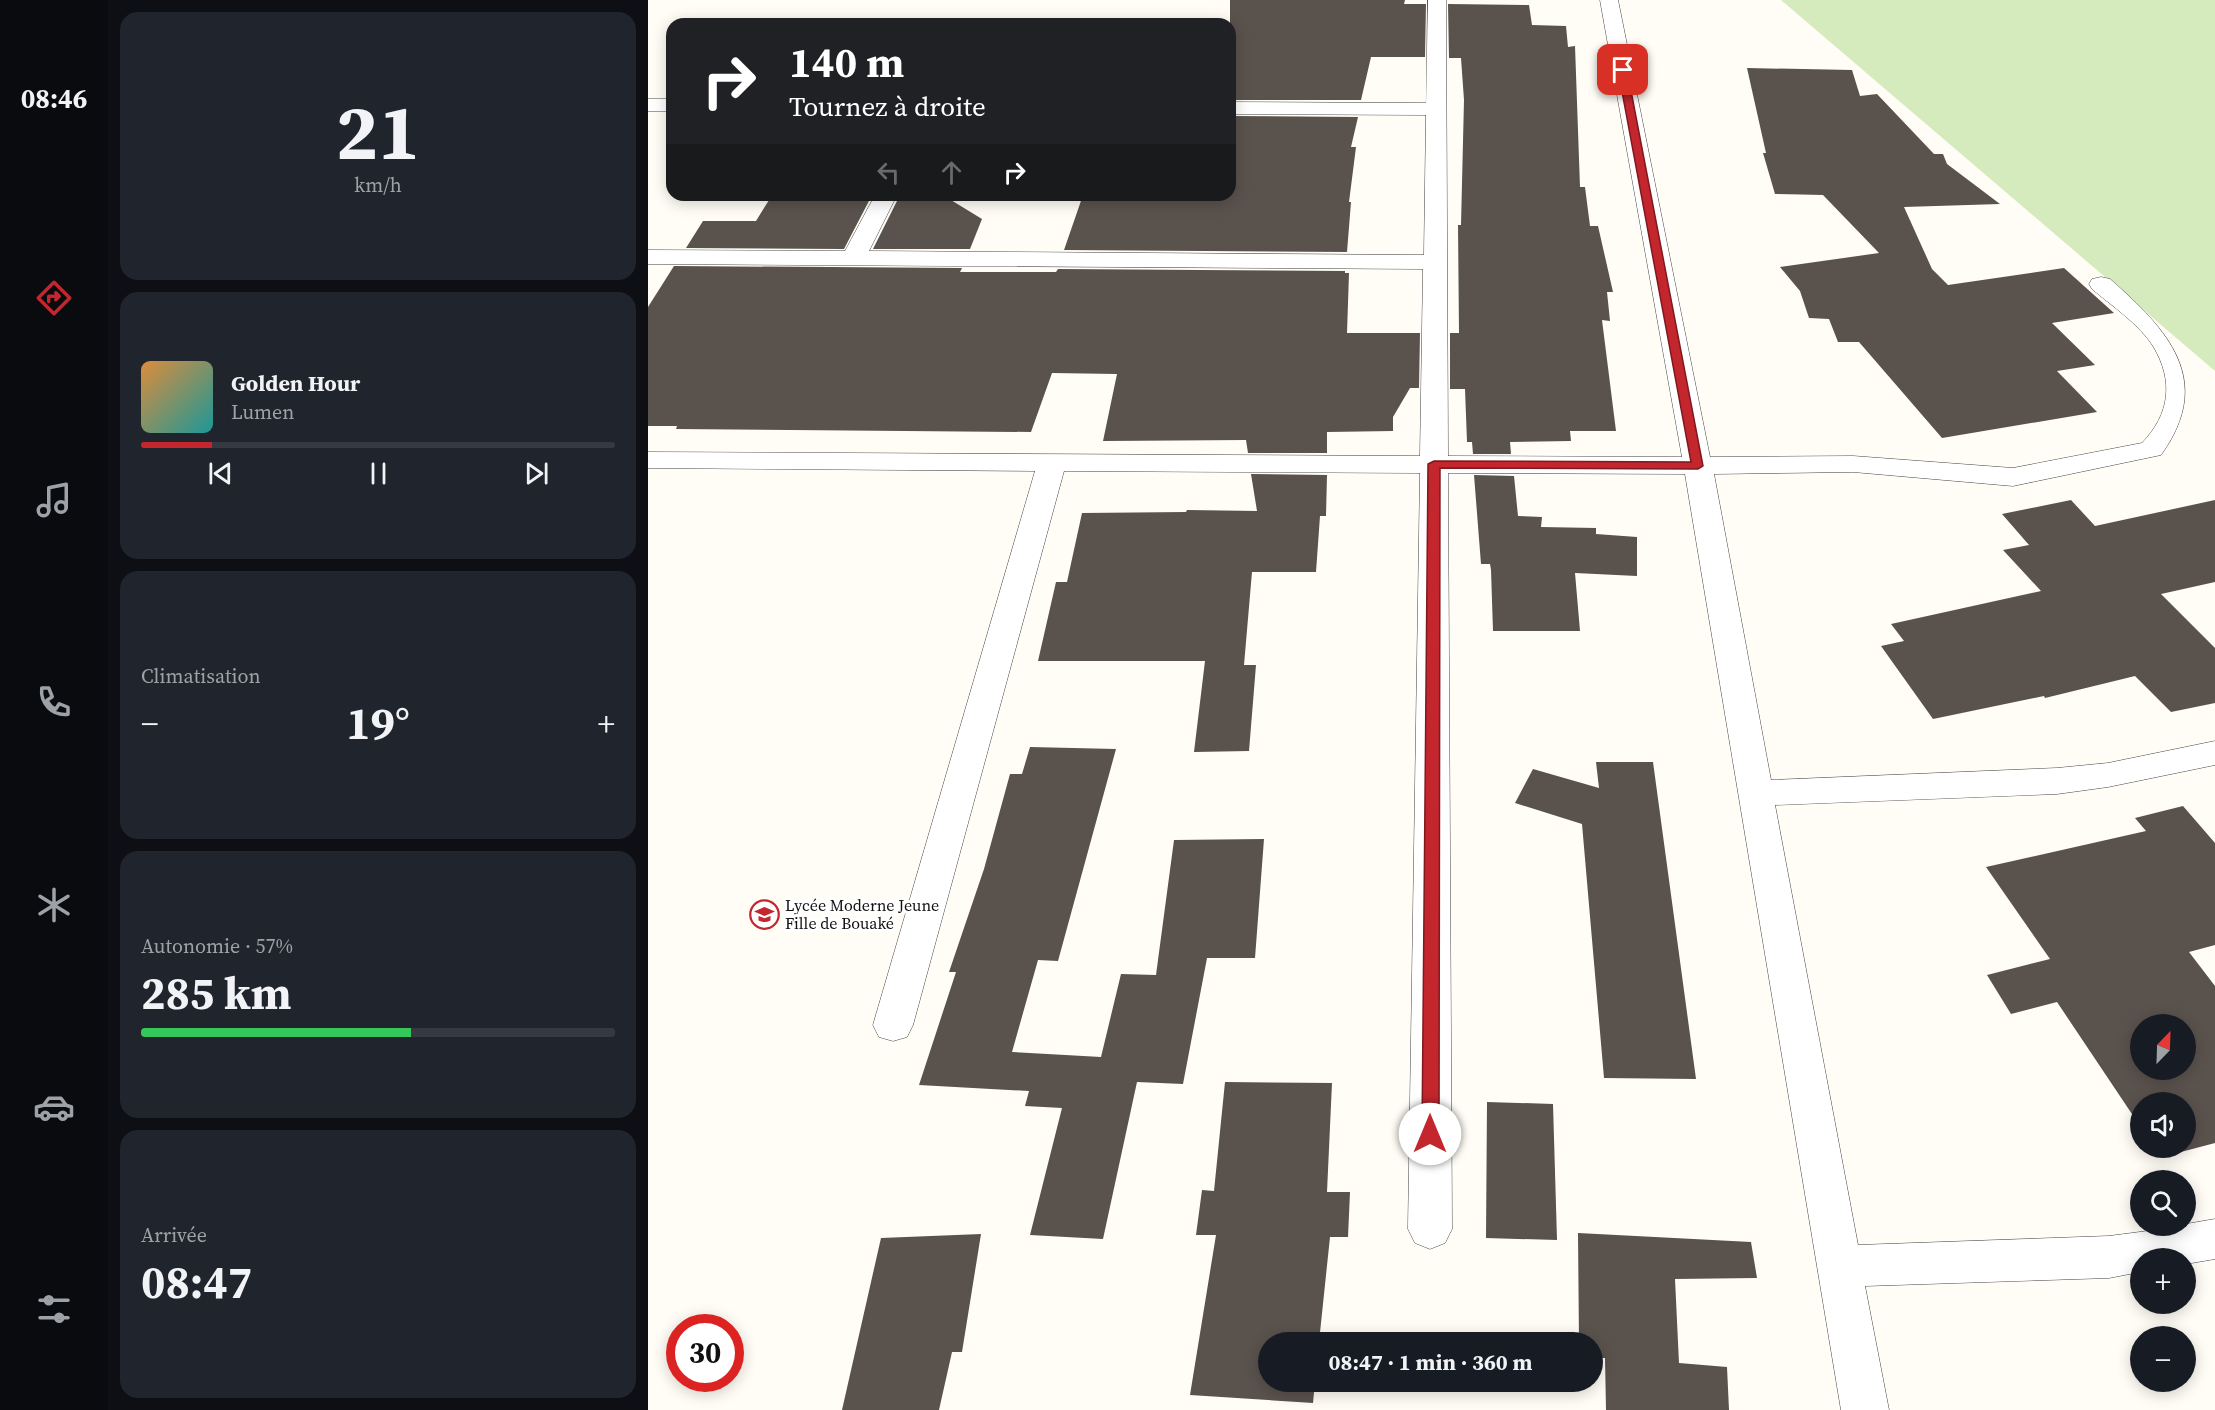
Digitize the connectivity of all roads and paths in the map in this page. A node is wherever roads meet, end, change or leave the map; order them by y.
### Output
1 (1437, 0) edge
2 (1609, 0) edge
3 (648, 105) edge
4 (666, 105) edge
5 (1236, 108) edge
6 (1436, 109) junction
7 (883, 201) edge
8 (648, 257) edge
9 (854, 257) junction
10 (1434, 262) junction
11 (2101, 284) dead end
12 (648, 460) edge
13 (1052, 462) junction
14 (1434, 464) junction
15 (1698, 466) junction
16 (2215, 753) edge
17 (1756, 793) junction
18 (893, 1025) dead end
19 (1430, 1229) dead end
20 (2215, 1239) edge
21 (1841, 1266) junction
22 (1865, 1410) edge

1 - 6 street
2 - 15 street
3 - 4 street
5 - 6 street
6 - 10 street
7 - 9 street
8 - 9 street
9 - 10 street
10 - 14 street
11 - 15 street
12 - 13 street
13 - 14 street
13 - 18 street
14 - 15 street
14 - 19 street
15 - 17 street
16 - 17 street
17 - 21 street
20 - 21 street
21 - 22 street

